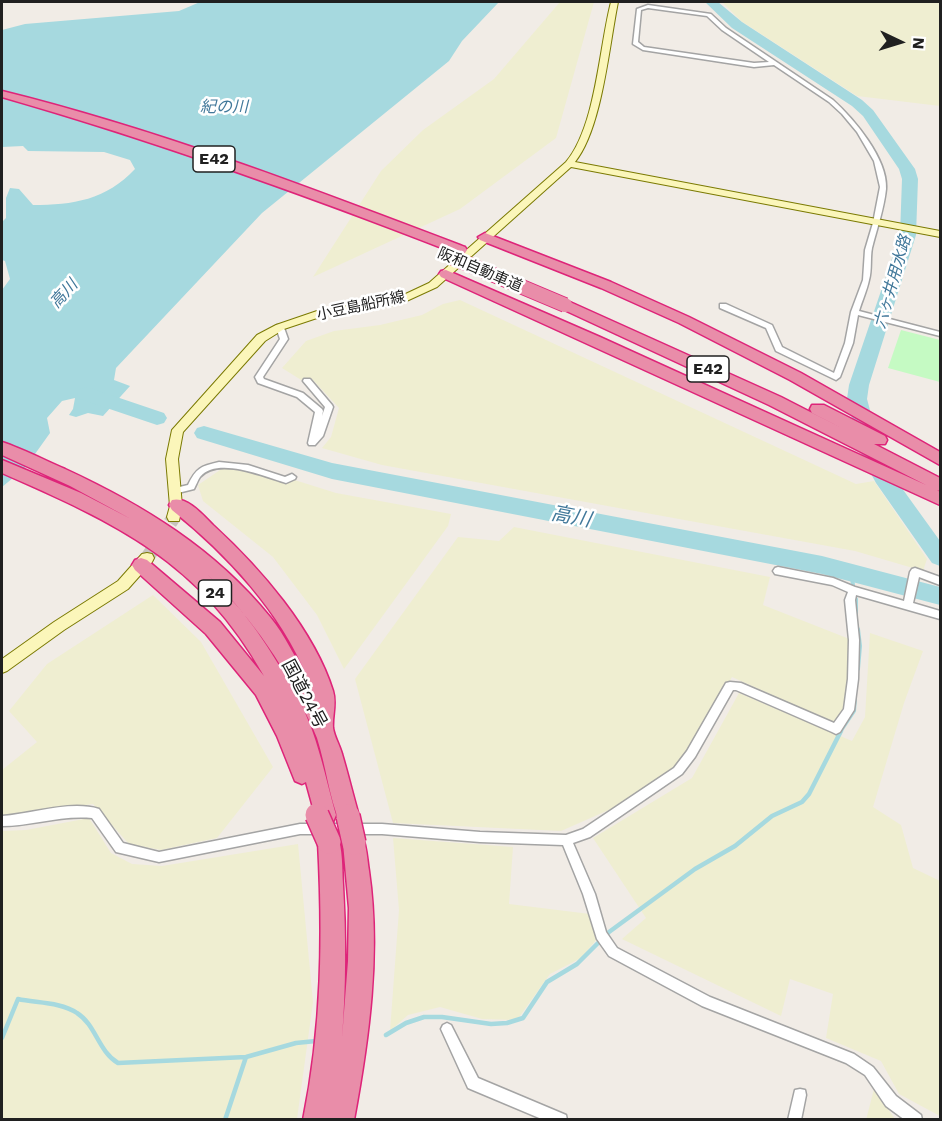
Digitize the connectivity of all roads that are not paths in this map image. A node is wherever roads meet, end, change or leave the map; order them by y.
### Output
1 (614, 2) edge
2 (775, 63) junction
3 (2, 94) edge
4 (2, 102) edge
5 (569, 164) junction
6 (876, 223) junction
7 (940, 234) edge
8 (485, 237) junction
9 (416, 238) junction
10 (446, 274) junction
11 (723, 306) dead end
12 (855, 312) junction
13 (280, 327) junction
14 (940, 334) edge
15 (307, 381) dead end
16 (2, 448) edge
17 (893, 453) junction
18 (940, 459) edge
19 (2, 466) edge
20 (940, 470) edge
21 (292, 477) dead end
22 (940, 484) edge
23 (97, 500) junction
24 (940, 500) edge
25 (175, 505) junction
26 (144, 562) joint
27 (778, 572) dead end
28 (940, 581) edge
29 (853, 590) junction
30 (908, 603) junction
31 (940, 615) edge
32 (2, 667) edge
33 (318, 699) junction
34 (292, 727) junction
35 (2, 821) edge
36 (566, 840) junction
37 (447, 1029) dead end
38 (800, 1095) dead end
39 (316, 1119) edge
40 (341, 1119) edge
41 (561, 1119) edge
42 (794, 1119) edge
43 (916, 1119) edge

1 - 5 main road, 小豆島船所線
2 - 2 street
2 - 6 street
3 - 9 highway, 阪和自動車道 / E42
4 - 9 highway, 阪和自動車道 / E42
5 - 6 main road
5 - 8 main road, 小豆島船所線
6 - 7 main road
6 - 12 street
8 - 10 main road, 小豆島船所線
8 - 18 highway
9 - 17 highway, 阪和自動車道 / E42, bridge
10 - 13 main road, 小豆島船所線
10 - 24 highway
11 - 12 street
12 - 14 street
13 - 15 street
13 - 25 main road, 小豆島船所線
16 - 23 highway, 国道24号 / 24
17 - 20 highway, 阪和自動車道 / E42
17 - 22 highway, 阪和自動車道 / E42
19 - 23 highway, 国道24号 / 24
21 - 25 street
23 - 33 highway, 国道24号 / 24
23 - 34 highway, 国道24号 / 24
25 - 33 highway, 24
26 - 32 main road
26 - 34 highway, 24
27 - 29 street
28 - 30 street
29 - 30 street
29 - 36 street
30 - 31 street
33 - 40 highway, 国道24号 / 24, bridge
34 - 39 highway, 24, bridge
35 - 36 street
36 - 43 street
37 - 41 street
38 - 42 street

